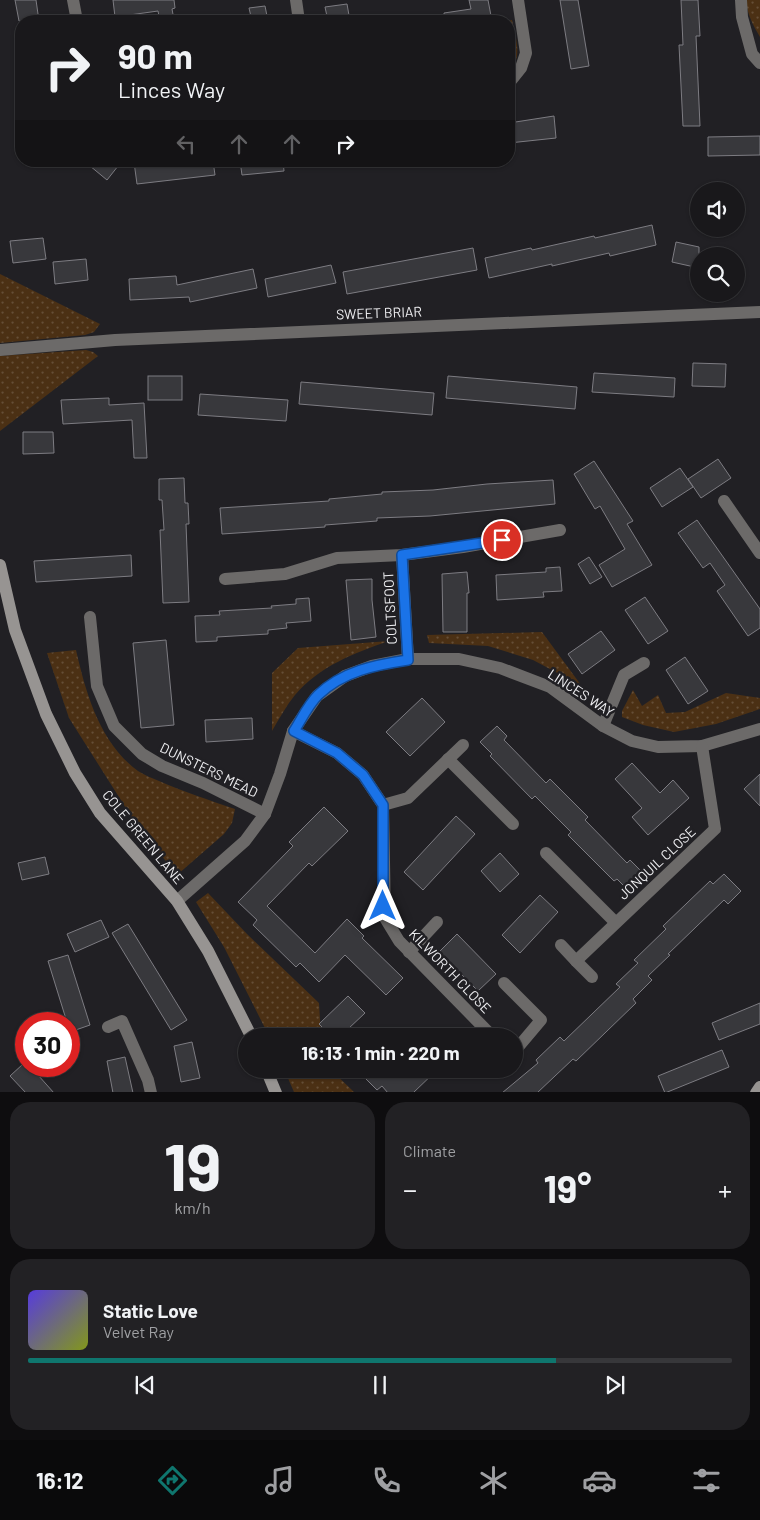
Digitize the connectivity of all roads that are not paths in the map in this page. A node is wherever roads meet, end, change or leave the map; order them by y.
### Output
1 (73, 0) edge
2 (296, 0) edge
3 (518, 0) edge
4 (741, 0) edge
5 (76, 15) edge
6 (298, 15) edge
7 (760, 63) edge
8 (515, 76) edge
9 (760, 312) edge
10 (0, 350) edge
11 (724, 501) dead end
12 (560, 530) dead end
13 (760, 552) edge
14 (402, 555) junction
15 (0, 565) edge
16 (225, 579) dead end
17 (90, 617) dead end
18 (408, 660) junction
19 (644, 663) dead end
20 (603, 726) junction
21 (760, 729) edge
22 (294, 731) junction
23 (462, 745) dead end
24 (702, 746) junction
25 (448, 759) junction
26 (383, 805) junction
27 (265, 814) junction
28 (513, 824) dead end
29 (546, 854) dead end
30 (177, 901) junction
31 (437, 922) dead end
32 (615, 922) junction
33 (561, 945) dead end
34 (409, 952) junction
35 (576, 961) junction
36 (592, 977) dead end
37 (504, 983) dead end
38 (108, 1027) dead end
39 (247, 1028) edge
40 (484, 1028) edge
41 (523, 1041) edge
42 (270, 1078) edge
43 (760, 1087) edge
44 (151, 1092) edge
45 (276, 1092) edge
46 (756, 1092) edge

1 - 5 street
2 - 6 street
3 - 8 street
4 - 7 street
9 - 10 street, SWEET BRIAR
11 - 13 street
12 - 14 street, COLTSFOOT
14 - 16 street, COLTSFOOT
14 - 18 street, COLTSFOOT
15 - 30 street, COLE GREEN LANE
17 - 27 street, DUNSTERS MEAD
18 - 20 street, LINCES WAY
18 - 22 street, LINCES WAY
19 - 20 street
20 - 24 street, LINCES WAY
21 - 24 street, LINCES WAY
22 - 26 street
22 - 27 street, LINCES WAY
23 - 25 street
24 - 32 street, JONQUIL CLOSE
25 - 26 street
25 - 28 street
26 - 34 street, KILWORTH CLOSE
27 - 30 street, LINCES WAY
29 - 32 street
30 - 39 street, COLE GREEN LANE
31 - 34 street
32 - 35 street, JONQUIL CLOSE
33 - 35 street
34 - 40 street, KILWORTH CLOSE
35 - 36 street
37 - 41 street
38 - 44 street
42 - 45 street
43 - 46 street

